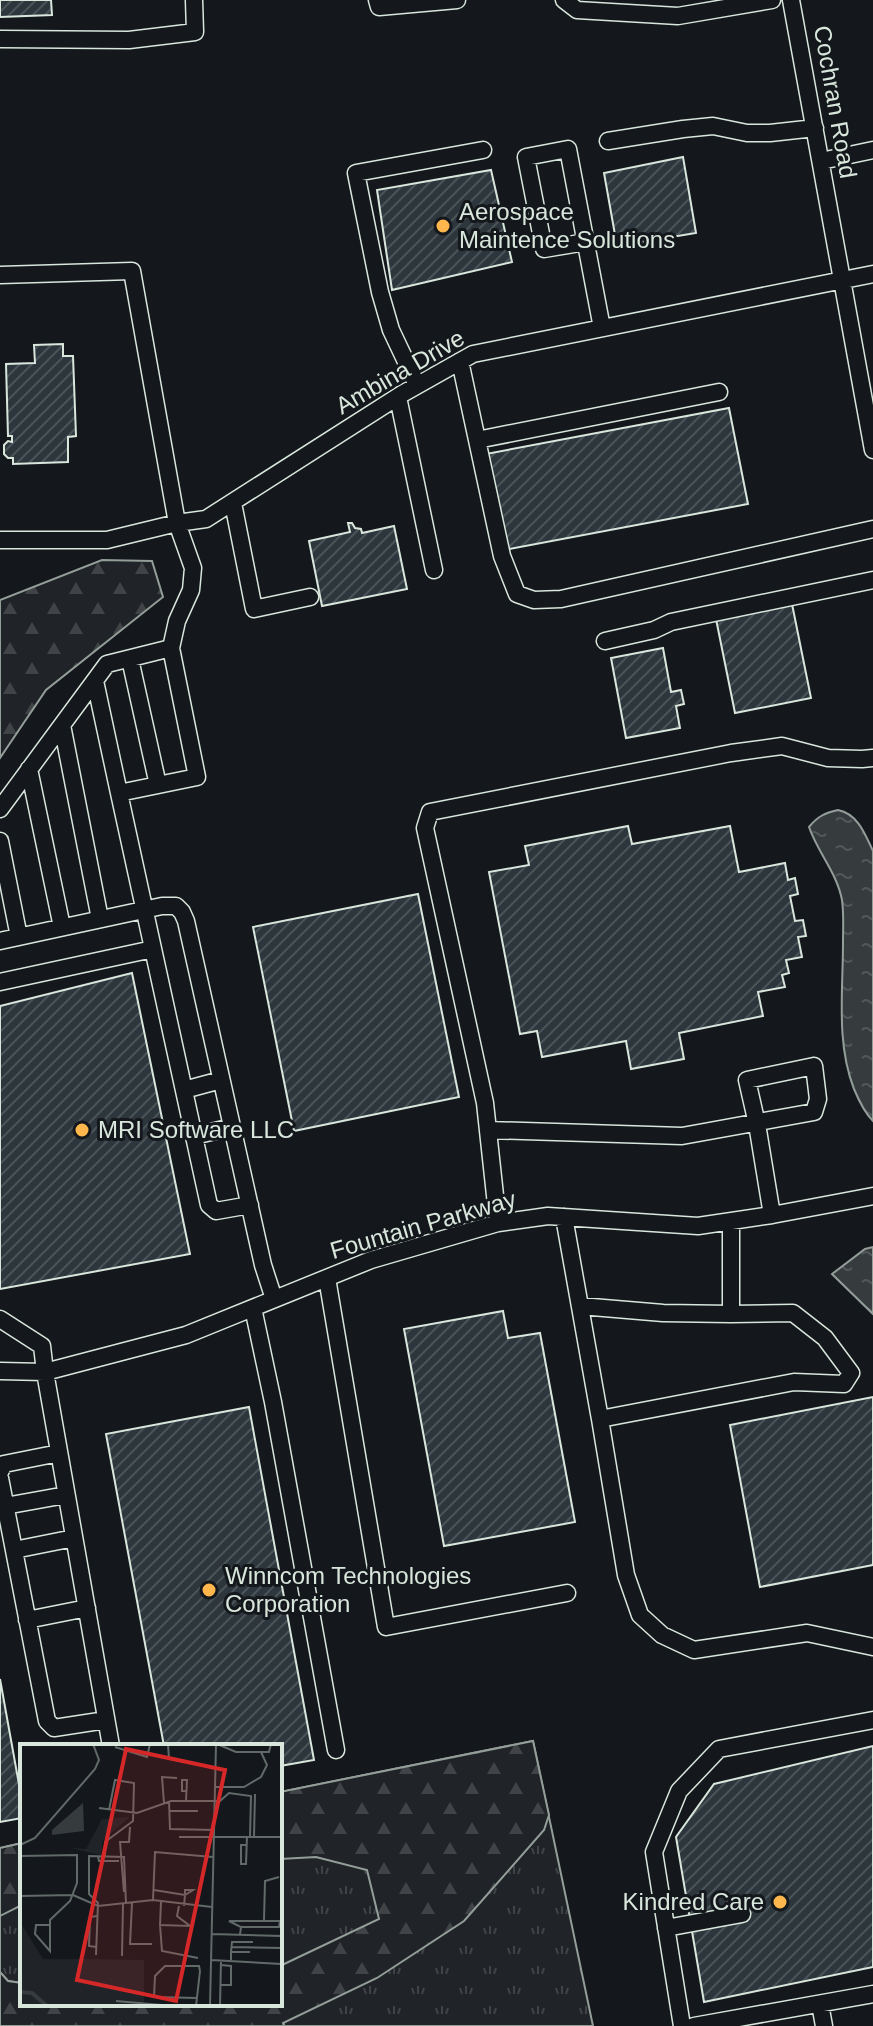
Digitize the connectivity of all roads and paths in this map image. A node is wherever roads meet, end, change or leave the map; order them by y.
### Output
1 (194, 0) edge
2 (377, 0) edge
3 (457, 0) edge
4 (564, 0) edge
5 (772, 0) edge
6 (791, 0) edge
7 (0, 39) edge
8 (815, 128) junction
9 (608, 141) dead end
10 (483, 150) dead end
11 (873, 150) edge
12 (821, 161) junction
13 (586, 242) junction
14 (873, 274) edge
15 (0, 275) edge
16 (843, 281) junction
17 (602, 328) junction
18 (460, 361) junction
19 (417, 385) junction
20 (719, 392) dead end
21 (398, 397) junction
22 (477, 440) junction
23 (873, 450) edge
24 (233, 503) junction
25 (177, 523) junction
26 (873, 529) edge
27 (0, 540) edge
28 (434, 570) dead end
29 (873, 580) edge
30 (310, 597) dead end
31 (605, 641) dead end
32 (171, 648) junction
33 (130, 659) junction
34 (95, 681) junction
35 (62, 725) junction
36 (873, 758) edge
37 (29, 769) junction
38 (158, 785) junction
39 (119, 793) junction
40 (0, 809) edge
41 (0, 841) edge
42 (144, 909) junction
43 (100, 919) junction
44 (62, 927) junction
45 (19, 937) junction
46 (0, 941) edge
47 (153, 949) junction
48 (0, 982) edge
49 (221, 1080) junction
50 (184, 1090) junction
51 (757, 1124) junction
52 (232, 1127) junction
53 (488, 1130) junction
54 (194, 1136) junction
55 (873, 1196) edge
56 (250, 1205) junction
57 (772, 1215) junction
58 (564, 1217) junction
59 (731, 1222) junction
60 (498, 1223) junction
61 (327, 1278) junction
62 (274, 1299) junction
63 (580, 1306) junction
64 (253, 1308) junction
65 (731, 1314) junction
66 (0, 1319) edge
67 (0, 1371) edge
68 (45, 1372) junction
69 (600, 1419) junction
70 (59, 1453) junction
71 (0, 1475) edge
72 (66, 1495) junction
73 (5, 1506) junction
74 (74, 1538) junction
75 (14, 1550) junction
76 (567, 1593) dead end
77 (87, 1608) junction
78 (27, 1620) junction
79 (873, 1647) edge
80 (106, 1720) junction
81 (873, 1720) edge
82 (111, 1744) edge
83 (336, 1750) dead end
84 (742, 1914) dead end
85 (666, 1928) junction
86 (873, 1994) edge
87 (820, 2004) junction
88 (682, 2026) edge
89 (694, 2026) edge
90 (824, 2026) edge

1 - 7 street
2 - 3 street
4 - 5 street
6 - 8 street, Cochran Road
8 - 9 street
8 - 12 street, Cochran Road
10 - 19 street
11 - 12 street
12 - 16 street, Cochran Road
13 - 13 street
13 - 17 street
14 - 16 street, Ambina Drive
15 - 25 street
16 - 17 street, Ambina Drive
16 - 23 street, Cochran Road
17 - 18 street, Ambina Drive
18 - 19 street, Ambina Drive
18 - 22 street
19 - 21 street, Ambina Drive
20 - 22 street
21 - 24 street, Ambina Drive
21 - 28 street
22 - 26 street
24 - 25 street, Ambina Drive
24 - 30 street
25 - 27 street, Ambina Drive
25 - 32 street
29 - 31 street
32 - 33 street
32 - 38 street
33 - 34 street
33 - 38 street
34 - 35 street
34 - 39 street
35 - 37 street
35 - 43 street
36 - 53 street
37 - 40 street
37 - 44 street
38 - 39 street
39 - 42 street
41 - 45 street
42 - 43 street
42 - 47 street
42 - 49 street
43 - 44 street
44 - 45 street
45 - 46 street
47 - 48 street
47 - 50 street
49 - 50 street
49 - 52 street
50 - 54 street
51 - 51 street
51 - 53 street
51 - 57 street
52 - 54 street
52 - 56 street
53 - 60 street
54 - 56 street
55 - 57 street, Fountain Parkway
56 - 62 street
57 - 59 street, Fountain Parkway
58 - 59 street, Fountain Parkway
58 - 60 street, Fountain Parkway
58 - 63 street
59 - 65 street
60 - 61 street, Fountain Parkway
61 - 62 street, Fountain Parkway
61 - 76 street
62 - 64 street, Fountain Parkway
63 - 65 street
63 - 69 street
64 - 68 street, Fountain Parkway
64 - 83 street
65 - 69 street
66 - 68 street
67 - 68 street, Fountain Parkway
68 - 70 street
69 - 79 street
70 - 71 street
70 - 72 street
71 - 73 street
72 - 73 street
72 - 74 street
73 - 75 street
74 - 75 street
74 - 77 street
75 - 78 street
77 - 78 street
77 - 80 street
78 - 80 street
80 - 82 street
81 - 85 street
84 - 85 street
85 - 88 street
86 - 87 street
87 - 89 street
87 - 90 street

